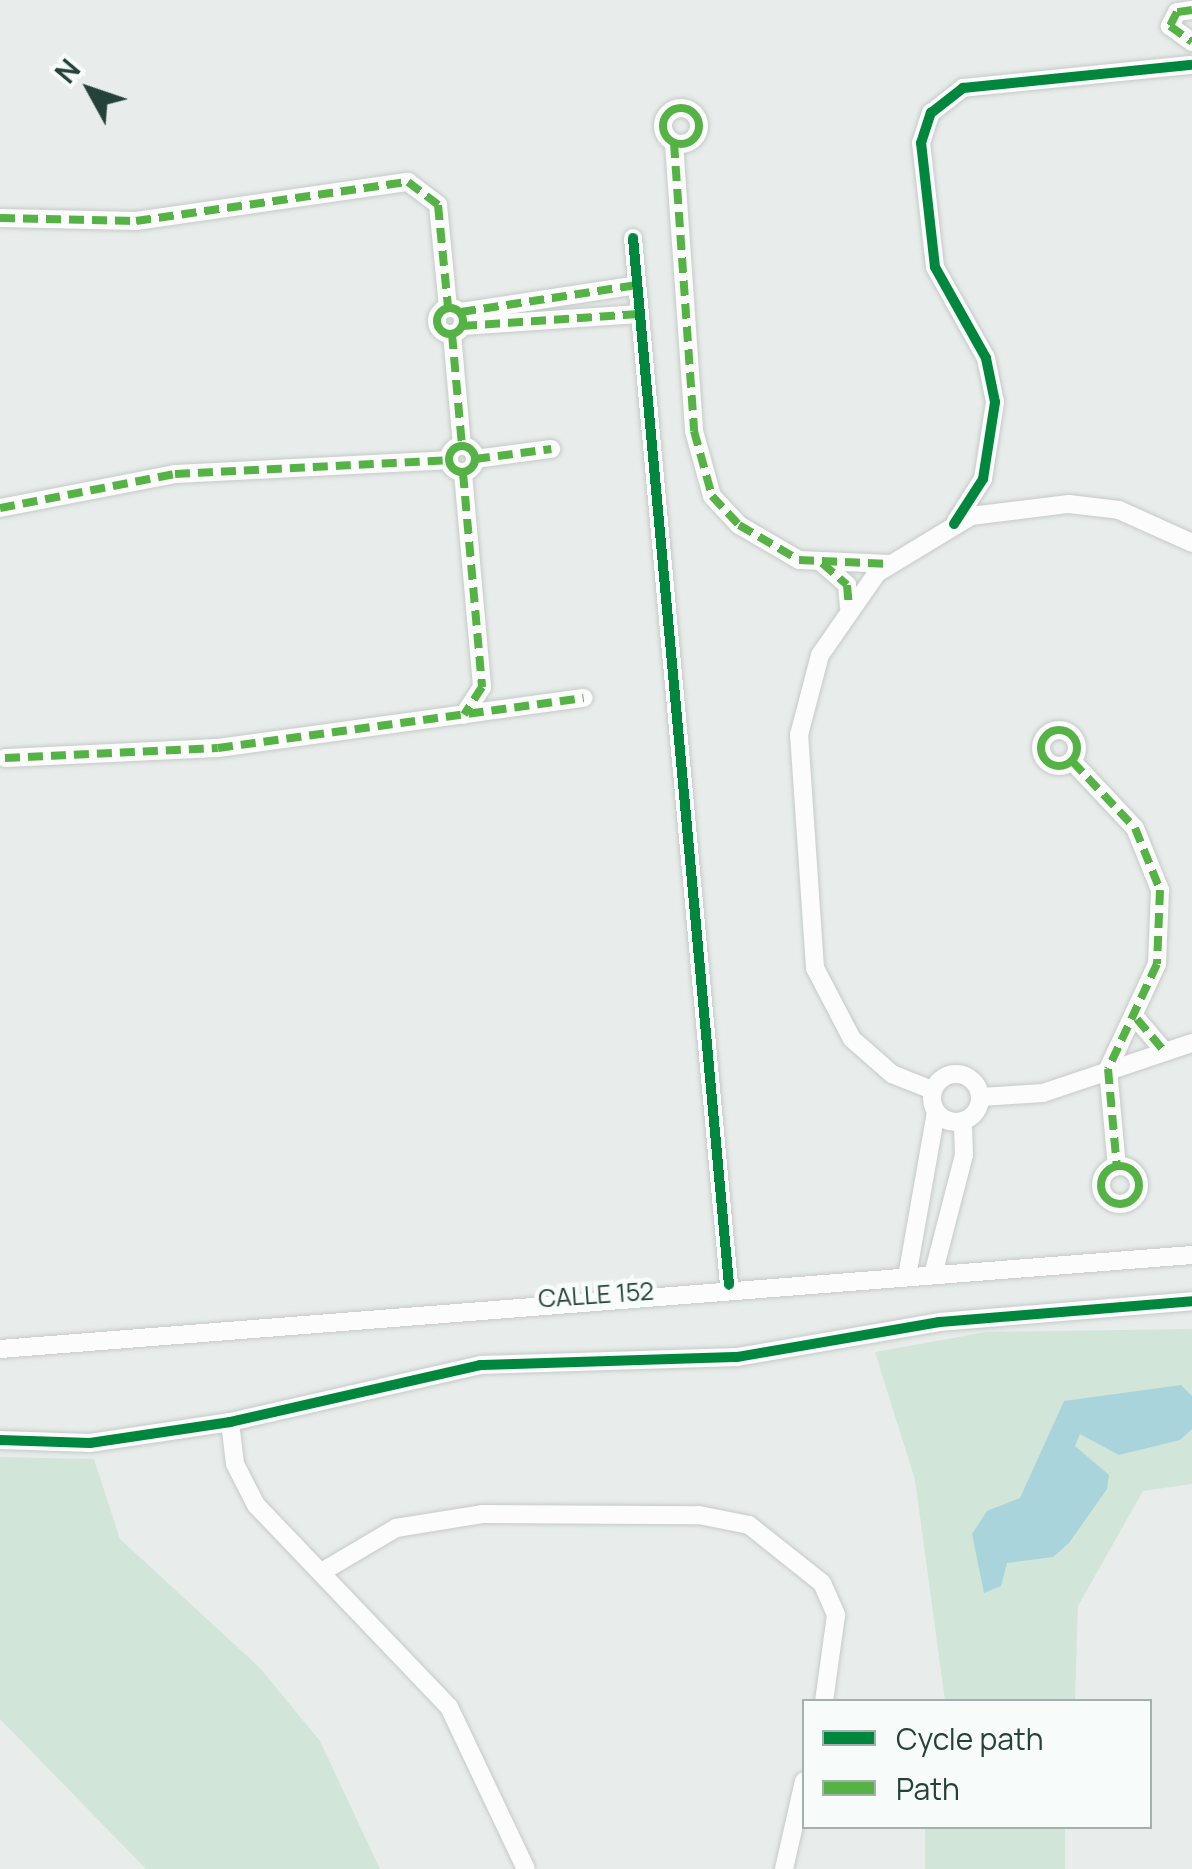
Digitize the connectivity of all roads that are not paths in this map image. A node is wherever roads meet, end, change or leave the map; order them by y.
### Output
1 (1192, 10) edge
2 (1190, 42) edge
3 (1191, 73) edge
4 (674, 143) dead end
5 (0, 218) edge
6 (633, 238) dead end
7 (636, 285) junction
8 (639, 314) junction
9 (456, 320) junction
10 (551, 449) dead end
11 (467, 459) junction
12 (983, 479) junction
13 (0, 508) edge
14 (1018, 508) junction
15 (954, 524) junction
16 (1190, 539) edge
17 (822, 563) junction
18 (890, 564) junction
19 (850, 607) junction
20 (482, 687) junction
21 (584, 698) dead end
22 (508, 708) junction
23 (464, 715) junction
24 (5, 758) dead end
25 (1072, 761) dead end
26 (1137, 1019) junction
27 (1192, 1043) edge
28 (1165, 1052) junction
29 (1108, 1069) junction
30 (932, 1090) junction
31 (980, 1097) junction
32 (936, 1113) junction
33 (962, 1122) junction
34 (1117, 1167) dead end
35 (1192, 1255) edge
36 (908, 1271) junction
37 (934, 1271) junction
38 (728, 1285) junction
39 (1192, 1301) edge
40 (0, 1349) edge
41 (230, 1422) junction
42 (0, 1440) edge
43 (325, 1570) junction
44 (824, 1699) edge
45 (802, 1790) edge
46 (526, 1869) edge
47 (784, 1869) edge

1 - 2 street
2 - 3 street
3 - 12 street
4 - 17 street
5 - 9 street
6 - 7 street
7 - 8 street
7 - 9 street
8 - 9 street
8 - 38 street
9 - 11 street
10 - 11 street
11 - 13 street
11 - 20 street
12 - 14 street
12 - 15 street
14 - 15 street
14 - 16 street
15 - 18 street
17 - 18 street
17 - 19 street
18 - 19 street
19 - 30 street
20 - 22 street
20 - 23 street
21 - 22 street
22 - 23 street
23 - 24 street
25 - 26 street
26 - 28 street
26 - 29 street
27 - 28 street
28 - 29 street
29 - 31 street
29 - 34 street
30 - 31 street
30 - 32 street
31 - 33 street
32 - 33 street
32 - 36 street
33 - 37 street
35 - 37 street, CALLE 152
36 - 37 street, CALLE 152
36 - 38 street, CALLE 152
38 - 40 street, CALLE 152
39 - 41 street
41 - 42 street
41 - 43 street
43 - 44 street
43 - 46 street
45 - 47 street

